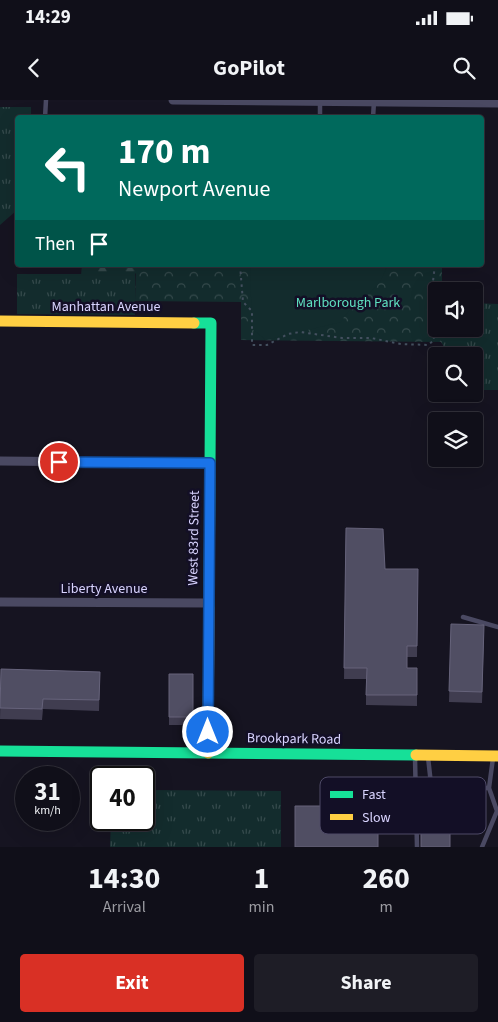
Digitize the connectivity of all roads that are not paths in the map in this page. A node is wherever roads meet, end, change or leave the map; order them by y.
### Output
1 (46, 100) edge
2 (173, 100) edge
3 (320, 101) edge
4 (370, 101) edge
5 (498, 103) edge
6 (45, 115) edge
7 (320, 115) edge
8 (372, 115) edge
9 (0, 321) edge
10 (211, 323) joint
11 (0, 461) edge
12 (210, 463) junction
13 (0, 602) edge
14 (207, 603) junction
15 (463, 618) dead end
16 (498, 628) edge
17 (0, 751) edge
18 (208, 753) junction
19 (415, 756) junction
20 (428, 756) junction
21 (496, 756) edge
22 (415, 777) edge
23 (430, 777) edge
24 (489, 788) joint
25 (491, 794) junction
26 (498, 794) edge
27 (417, 834) edge
28 (417, 847) edge
29 (482, 847) edge

1 - 6 lane
2 - 3 street
3 - 4 street
3 - 7 lane
4 - 5 street
4 - 8 lane
9 - 10 street, Manhattan Avenue
10 - 12 street, West 83rd Street
11 - 12 street
12 - 14 street, West 83rd Street
13 - 14 street, Liberty Avenue
14 - 18 street, West 83rd Street
15 - 16 lane
17 - 18 street, Brookpark Road
18 - 19 street, Brookpark Road
19 - 20 street, Brookpark Road
19 - 22 lane
20 - 21 street, Brookpark Road
20 - 23 lane
21 - 24 lane
24 - 25 lane
25 - 26 lane
25 - 29 lane
27 - 28 lane

